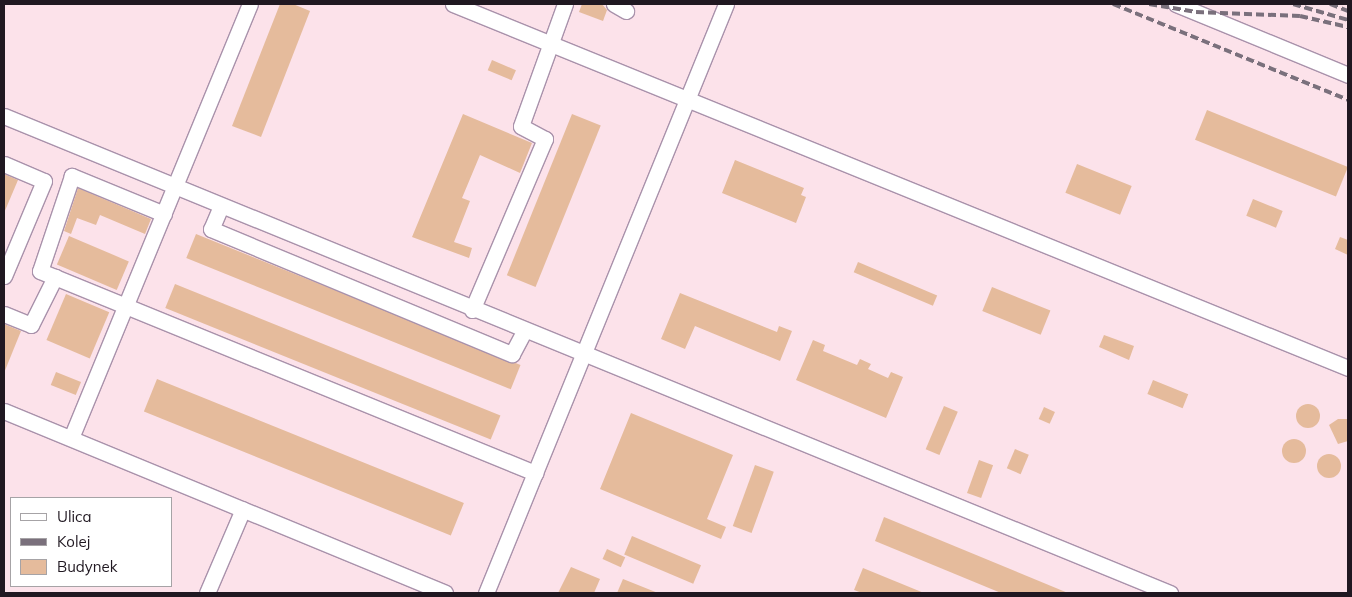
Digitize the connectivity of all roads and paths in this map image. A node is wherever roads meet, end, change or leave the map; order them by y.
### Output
1 (250, 4) edge
2 (453, 4) edge
3 (565, 4) edge
4 (726, 4) edge
5 (1176, 4) edge
6 (551, 45) junction
7 (1348, 75) edge
8 (688, 101) junction
9 (4, 116) edge
10 (4, 164) edge
11 (175, 187) junction
12 (221, 206) junction
13 (164, 214) junction
14 (4, 276) edge
15 (55, 277) junction
16 (126, 306) junction
17 (472, 310) junction
18 (4, 314) edge
19 (524, 331) junction
20 (583, 356) junction
21 (1348, 368) edge
22 (4, 411) edge
23 (70, 438) junction
24 (535, 473) junction
25 (243, 509) junction
26 (207, 593) edge
27 (446, 593) edge
28 (486, 593) edge
29 (1170, 593) edge

1 - 11 lane
2 - 6 lane
3 - 6 lane
4 - 8 lane
5 - 7 lane
6 - 8 lane
6 - 17 lane
8 - 20 lane
8 - 21 lane
9 - 11 lane
10 - 14 lane
11 - 12 lane
11 - 13 lane
12 - 17 lane
12 - 19 lane
13 - 15 lane
13 - 16 lane
15 - 16 lane
15 - 18 lane
16 - 23 lane
16 - 24 lane
17 - 19 lane
19 - 20 lane
20 - 24 lane
20 - 29 lane
22 - 23 lane
23 - 25 lane
24 - 28 lane
25 - 26 lane
25 - 27 lane

